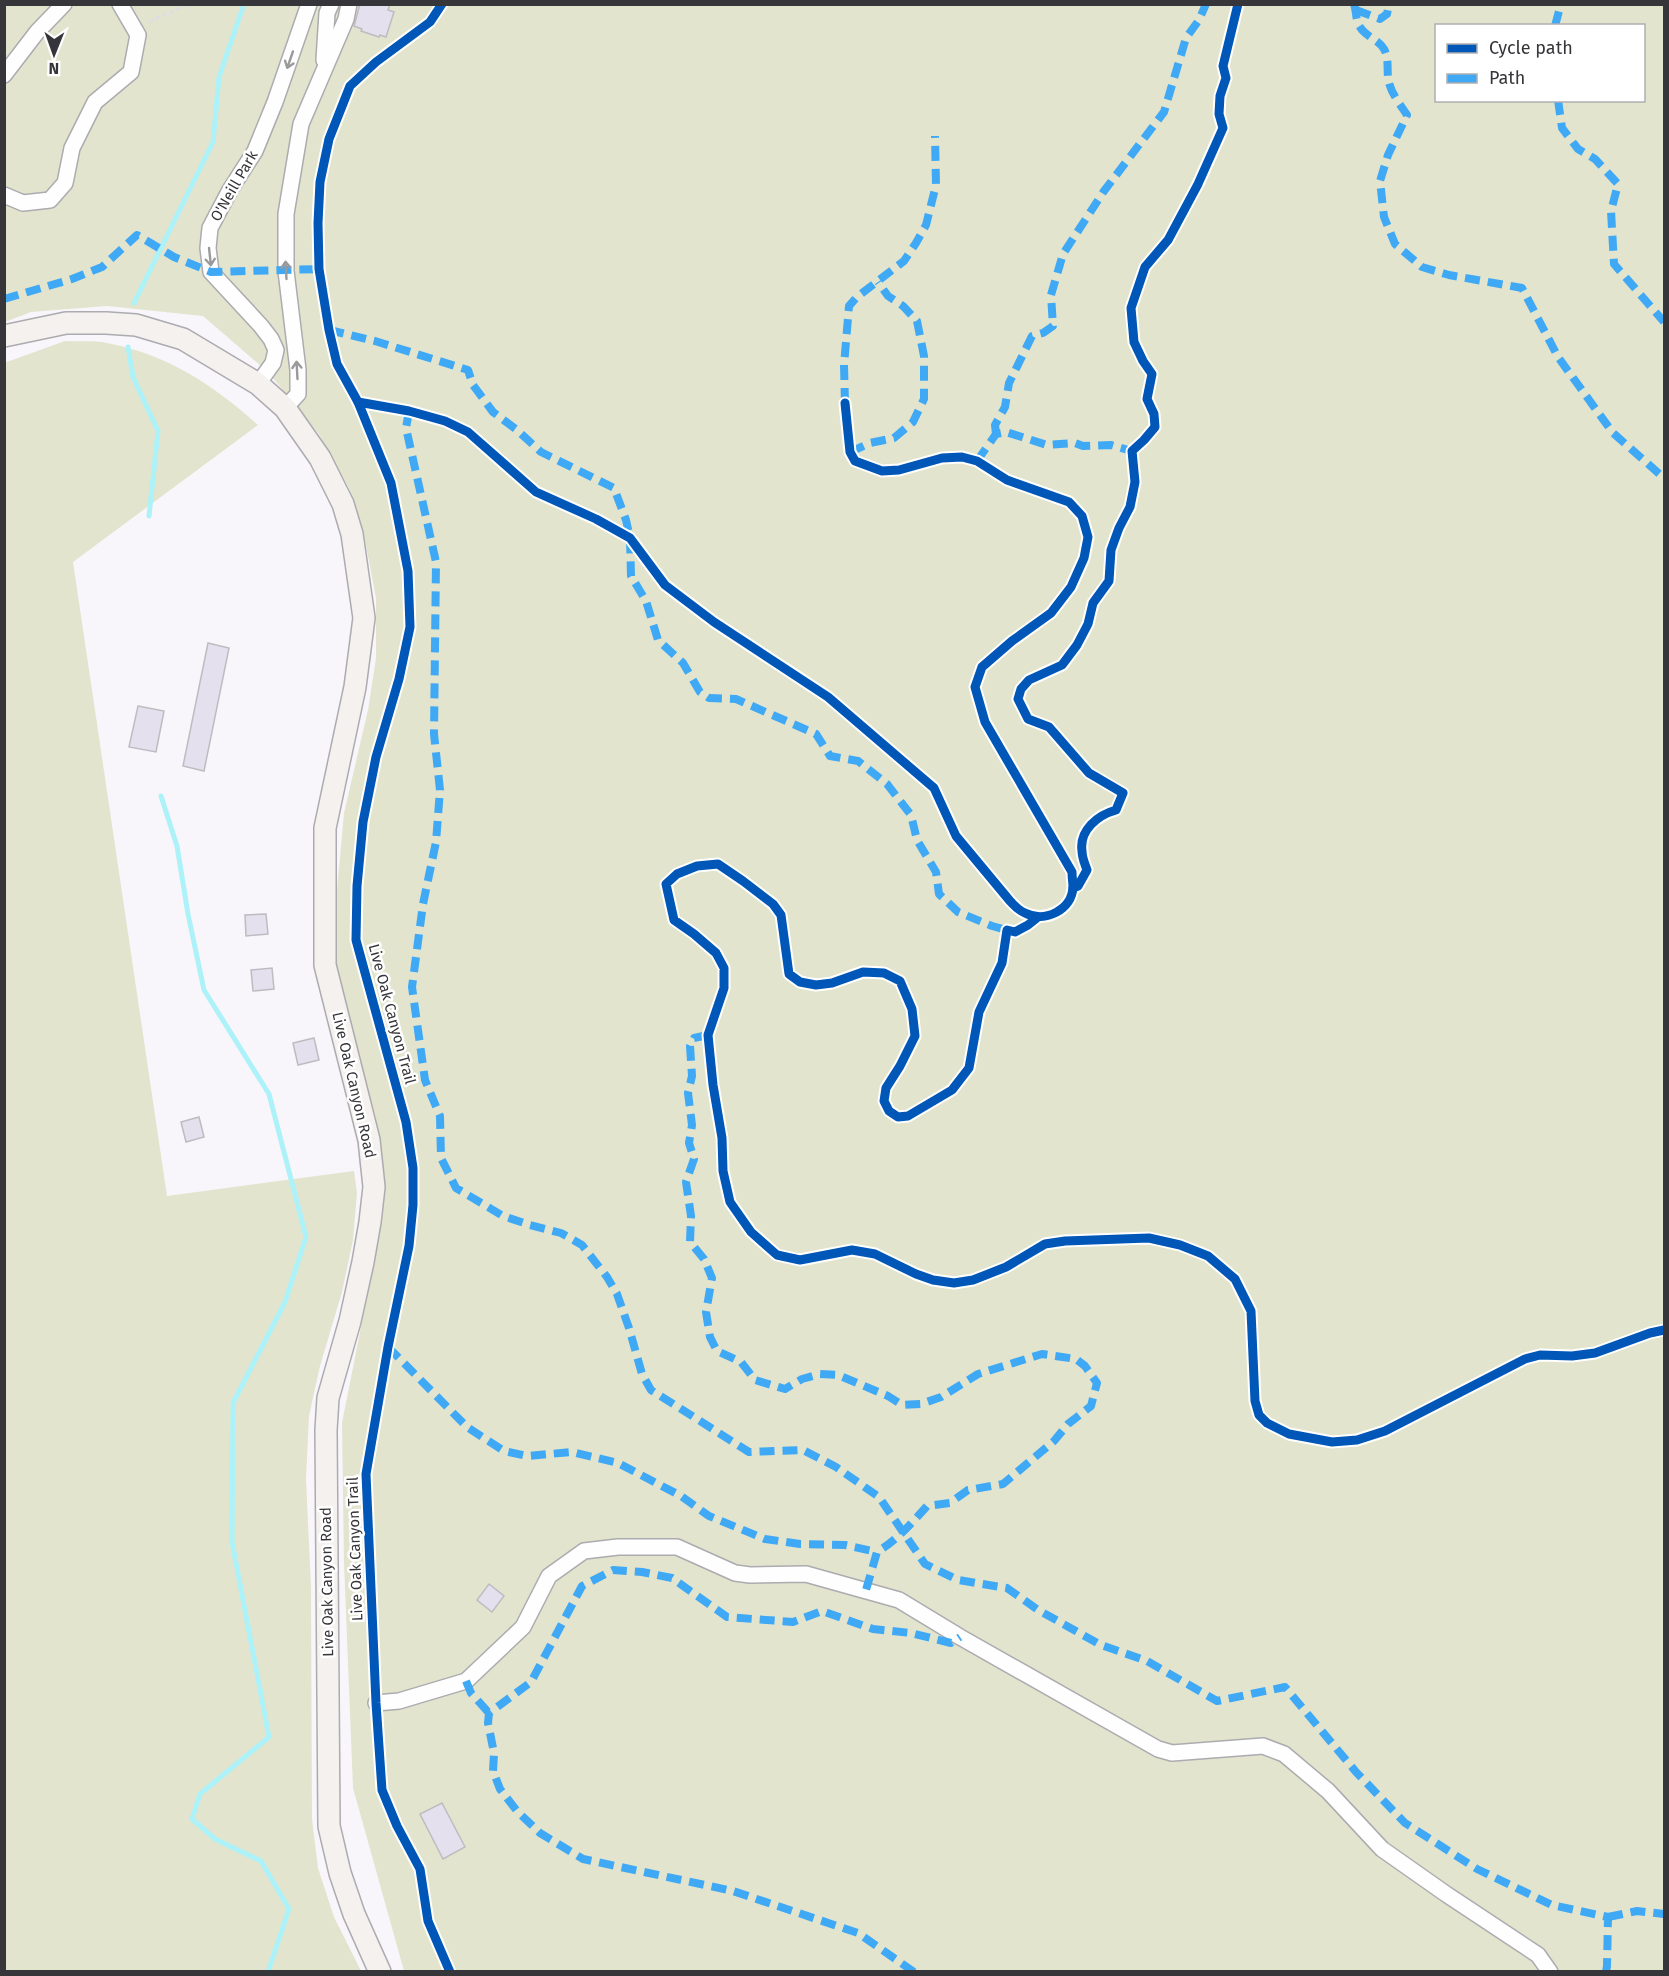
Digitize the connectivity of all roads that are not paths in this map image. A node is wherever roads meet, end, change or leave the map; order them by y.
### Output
1 (64, 4) edge
2 (120, 4) edge
3 (309, 4) edge
4 (331, 4) edge
5 (349, 4) edge
6 (442, 4) edge
7 (323, 72) junction
8 (4, 75) edge
9 (4, 195) edge
10 (293, 328) junction
11 (266, 333) junction
12 (4, 336) edge
13 (250, 379) junction
14 (358, 402) junction
15 (845, 403) dead end
16 (285, 408) junction
17 (376, 1703) junction
18 (380, 1971) edge
19 (450, 1971) edge
20 (1550, 1971) edge

1 - 8 street
2 - 9 street
3 -> 11 street, O'Neill Park
4 - 7 street
5 - 7 street
6 - 14 lane, Live Oak Canyon Trail
10 -> 7 street
10 - 11 street
16 -> 10 street
11 - 13 street, O'Neill Park
12 - 13 main road, Live Oak Canyon Road
13 - 16 main road, Live Oak Canyon Road
14 - 15 lane
14 - 17 lane, Live Oak Canyon Trail
16 - 18 main road, Live Oak Canyon Road
17 - 19 lane, Live Oak Canyon Trail
17 - 20 street

